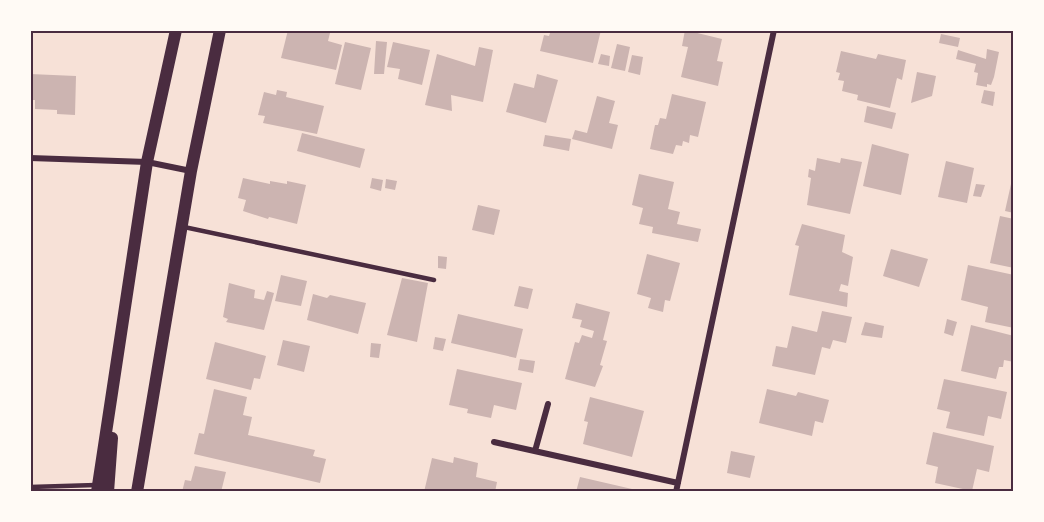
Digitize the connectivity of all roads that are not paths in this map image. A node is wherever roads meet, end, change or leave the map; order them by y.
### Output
1 (176, 30) edge
2 (220, 30) edge
3 (774, 30) edge
4 (30, 158) edge
5 (147, 162) junction
6 (190, 171) junction
7 (181, 227) junction
8 (434, 279) dead end
9 (548, 404) dead end
10 (494, 442) dead end
11 (535, 451) junction
12 (678, 483) junction
13 (30, 487) edge
14 (101, 490) edge
15 (137, 492) edge
16 (676, 492) edge

1 - 5 main road
2 - 6 main road
3 - 12 street
4 - 5 street
5 - 6 street
5 - 14 main road
6 - 7 main road
7 - 8 lane
7 - 15 main road
9 - 11 street
10 - 11 street
11 - 12 street
12 - 16 street
13 - 14 lane

